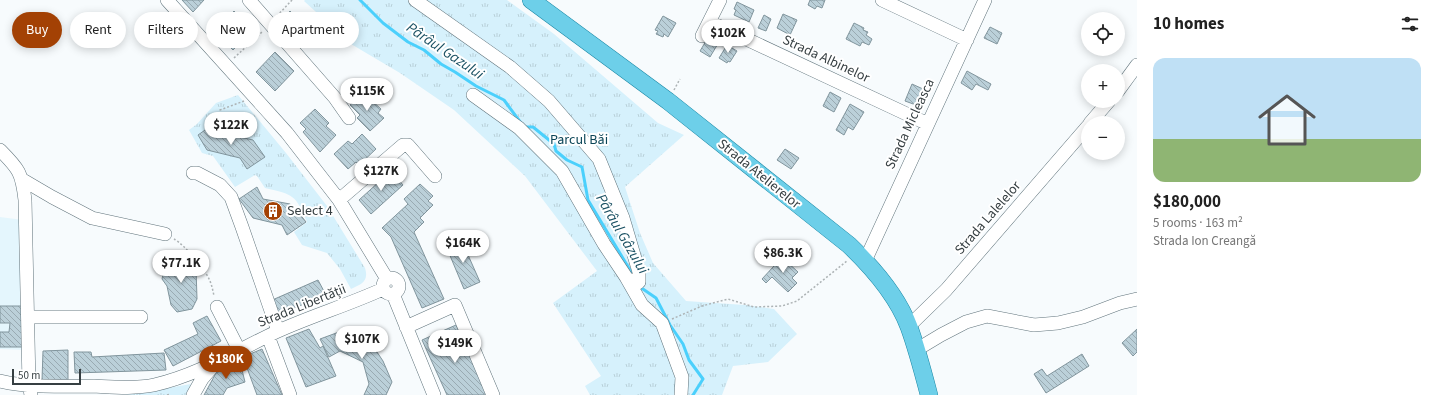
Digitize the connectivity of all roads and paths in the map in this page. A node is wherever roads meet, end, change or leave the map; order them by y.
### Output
1 (167, 0) edge
2 (249, 0) edge
3 (292, 0) edge
4 (415, 0) edge
5 (531, 0) edge
6 (720, 0) edge
7 (882, 0) edge
8 (985, 0) edge
9 (280, 12) edge
10 (268, 22) edge
11 (710, 22) junction
12 (268, 25) edge
13 (702, 36) dead end
14 (967, 40) junction
15 (291, 48) edge
16 (226, 66) junction
17 (1137, 66) edge
18 (1125, 82) edge
19 (473, 95) dead end
20 (254, 97) junction
21 (1103, 108) edge
22 (1096, 116) edge
23 (349, 118) dead end
24 (928, 124) junction
25 (228, 133) dead end
26 (1081, 134) edge
27 (0, 150) edge
28 (193, 173) dead end
29 (436, 176) dead end
30 (23, 180) junction
31 (339, 200) junction
32 (165, 234) joint
33 (861, 257) junction
34 (634, 281) junction
35 (388, 287) junction
36 (1137, 299) edge
37 (217, 307) joint
38 (141, 316) dead end
39 (29, 317) junction
40 (672, 319) dead end
41 (909, 326) junction
42 (406, 327) junction
43 (273, 334) junction
44 (238, 350) junction
45 (916, 350) junction
46 (214, 364) junction
47 (183, 377) junction
48 (4, 382) edge
49 (28, 391) edge
50 (195, 392) edge
51 (290, 395) edge
52 (434, 395) edge
53 (493, 395) edge
54 (681, 395) edge
55 (929, 395) edge

1 - 16 street
2 - 10 street
3 - 9 path
4 - 34 street
5 - 33 main road, Strada Atelierelor
6 - 11 street
7 - 14 street
8 - 14 street, Strada Micleasca
11 - 13 street
11 - 24 street, Strada Albinelor
12 - 16 path
14 - 24 street, Strada Micleasca
15 - 23 street
16 - 20 street
17 - 18 street
19 - 34 street
20 - 25 path
20 - 31 street
21 - 22 street
24 - 33 street, Strada Micleasca
26 - 41 street, Strada Lalelelor
27 - 30 street
28 - 43 street
29 - 31 street
30 - 32 street
30 - 39 street
31 - 35 street
32 - 37 path
33 - 40 path
33 - 41 main road, Strada Atelierelor
34 - 54 street
35 - 42 street
35 - 43 street, Strada Libertății
36 - 45 street
37 - 44 street
38 - 39 street
39 - 49 street
41 - 45 main road, Strada Atelierelor
42 - 52 street
42 - 53 street
43 - 44 street, Strada Libertății
43 - 51 street
44 - 46 street, Strada Libertății
45 - 55 main road, Strada Atelierelor
46 - 47 street, Strada Libertății
46 - 50 street
47 - 49 street, Strada Libertății
47 - 50 street
48 - 49 street, Strada Libertății

